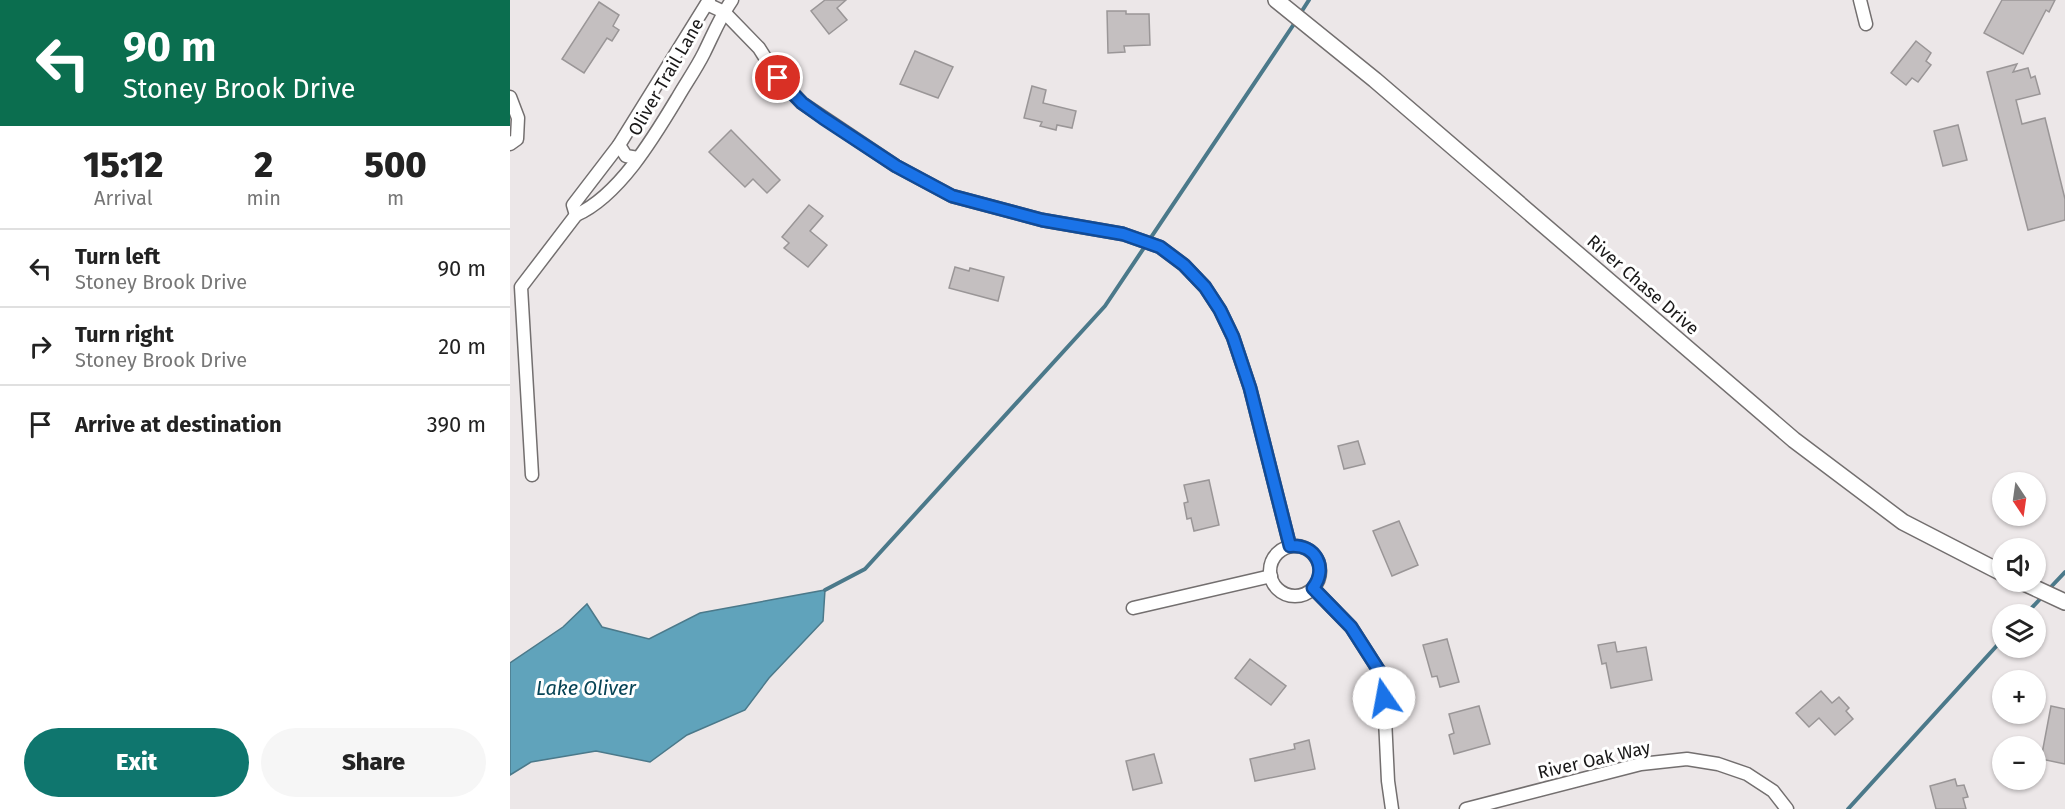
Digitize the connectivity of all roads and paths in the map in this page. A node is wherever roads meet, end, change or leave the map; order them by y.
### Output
1 (732, 0) edge
2 (1276, 0) edge
3 (1860, 0) edge
4 (708, 2) edge
5 (724, 12) junction
6 (1866, 24) dead end
7 (510, 97) edge
8 (510, 144) edge
9 (619, 145) junction
10 (638, 159) junction
11 (576, 215) junction
12 (515, 286) edge
13 (532, 475) dead end
14 (1290, 546) junction
15 (1992, 568) edge
16 (1271, 576) junction
17 (1313, 588) junction
18 (2042, 592) edge
19 (2065, 603) edge
20 (1133, 608) dead end
21 (1392, 809) edge
22 (1466, 809) edge
23 (1787, 809) edge

1 - 5 street, Oliver Trail Lane
2 - 15 street, River Chase Drive
3 - 6 street
4 - 5 street
4 - 9 street, Oliver Trail Lane
5 - 10 street, Oliver Trail Lane
5 - 14 street
7 - 8 street
9 - 10 street, Oliver Trail Lane
9 - 11 street
10 - 11 street
11 - 12 street
12 - 13 street
14 - 16 street
14 - 17 street
16 - 17 street
16 - 20 street
17 - 21 street
18 - 19 street
22 - 23 street, River Oak Way

